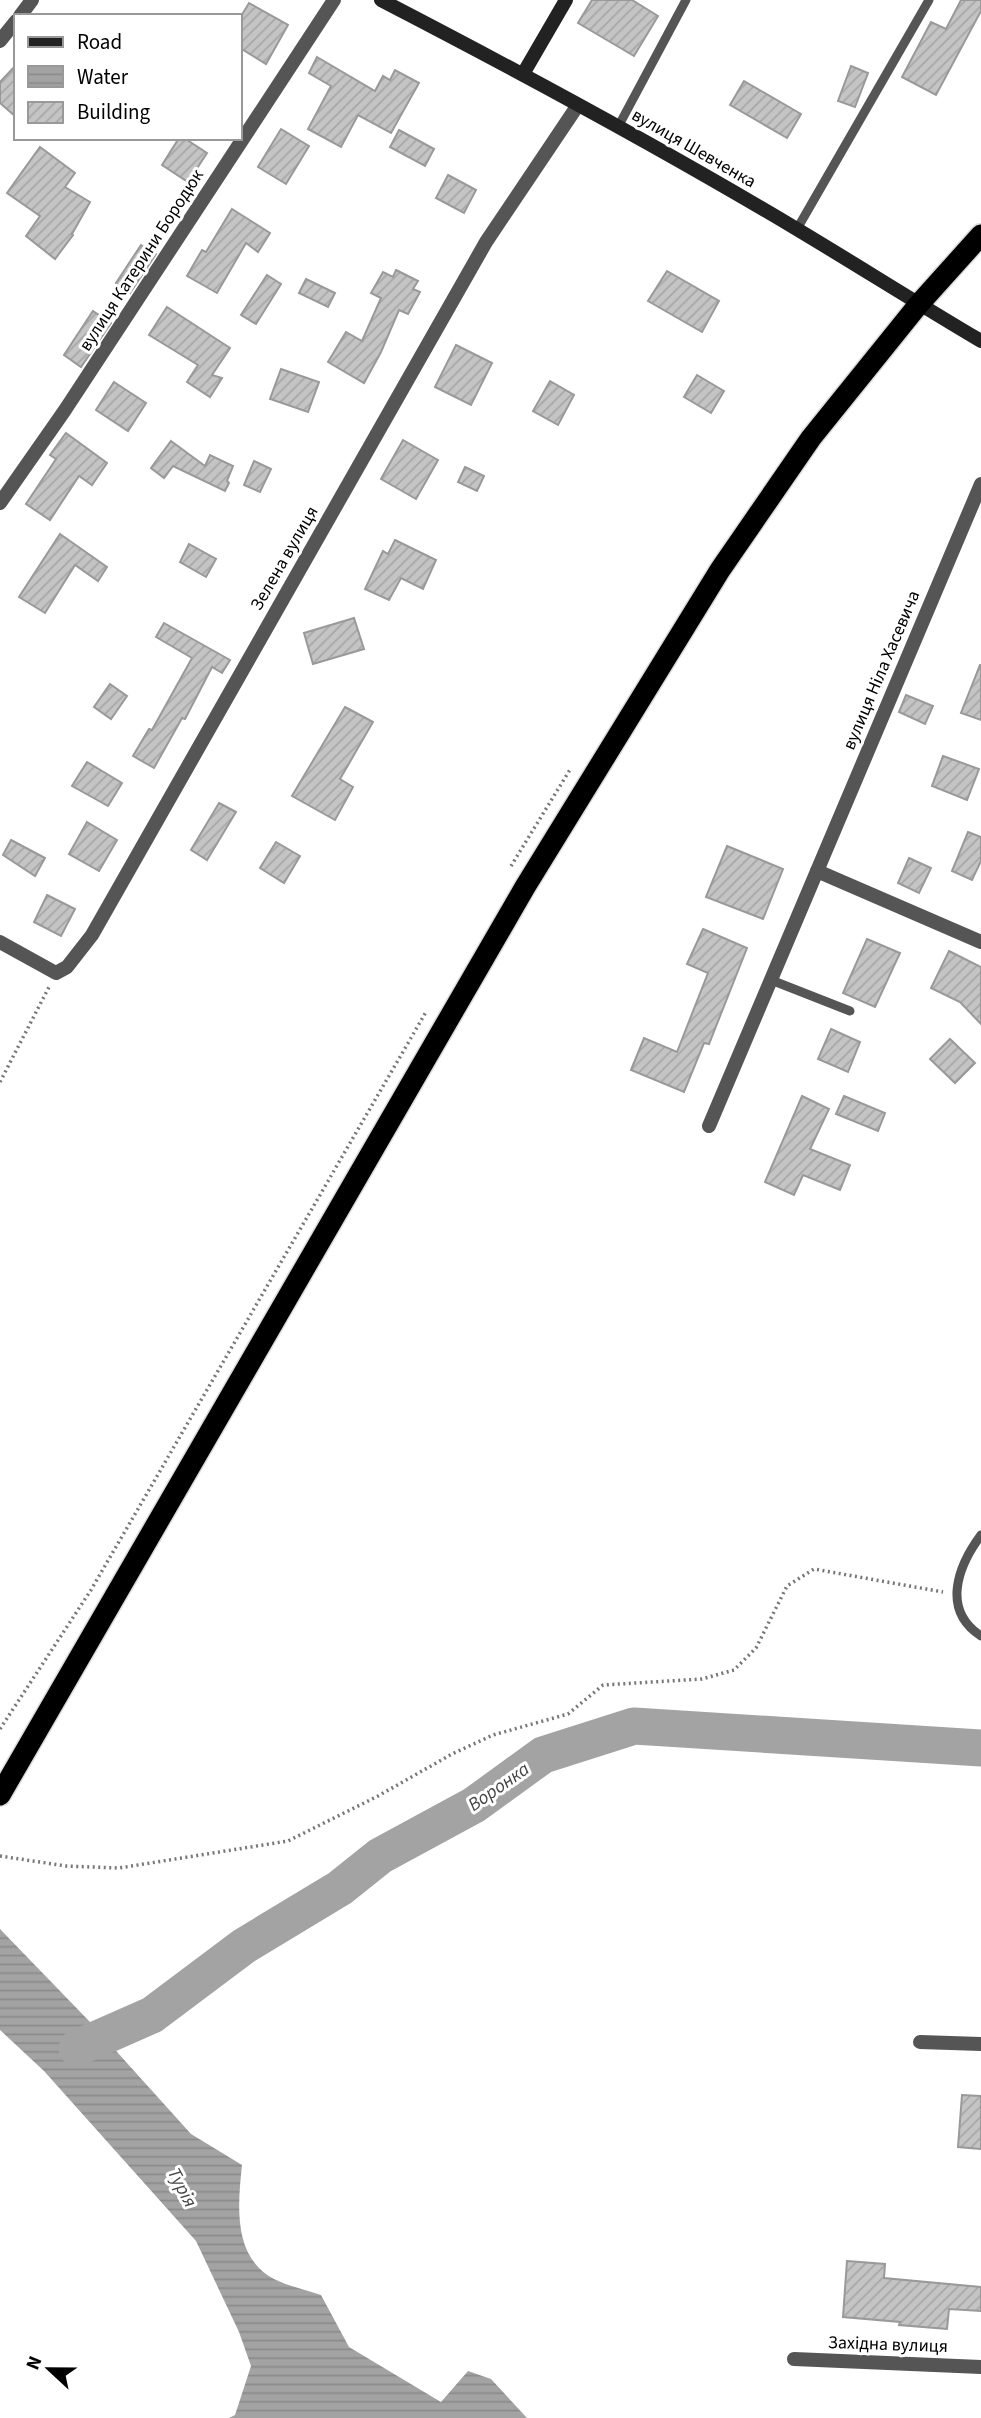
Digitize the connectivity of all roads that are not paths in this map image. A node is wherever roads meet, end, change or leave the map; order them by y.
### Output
1 (334, 0) edge
2 (381, 0) edge
3 (566, 0) edge
4 (686, 0) edge
5 (929, 0) edge
6 (14, 24) edge
7 (0, 41) edge
8 (523, 74) junction
9 (578, 105) junction
10 (618, 127) junction
11 (797, 229) junction
12 (981, 235) edge
13 (919, 304) junction
14 (981, 341) edge
15 (981, 484) edge
16 (0, 503) edge
17 (817, 871) junction
18 (0, 942) edge
19 (981, 942) edge
20 (771, 980) junction
21 (850, 1011) dead end
22 (709, 1126) dead end
23 (981, 1535) edge
24 (981, 1636) edge
25 (0, 1795) edge
26 (920, 2042) dead end
27 (981, 2044) edge
28 (794, 2359) dead end
29 (981, 2367) edge

1 - 16 street, вулиця Катерини Бородюк
2 - 8 street, вулиця Шевченка
3 - 8 street
4 - 10 lane
5 - 11 lane
6 - 7 street
8 - 9 street, вулиця Шевченка
9 - 10 street, вулиця Шевченка
9 - 18 street, Зелена вулиця
10 - 11 street, вулиця Шевченка
11 - 13 street, вулиця Шевченка
12 - 13 highway
13 - 14 street, вулиця Шевченка
13 - 25 highway
15 - 17 street, вулиця Ніла Хасевича
17 - 19 street
17 - 20 street, вулиця Ніла Хасевича
20 - 21 lane
20 - 22 street, вулиця Ніла Хасевича
23 - 24 lane
26 - 27 street
28 - 29 street, Західна вулиця

